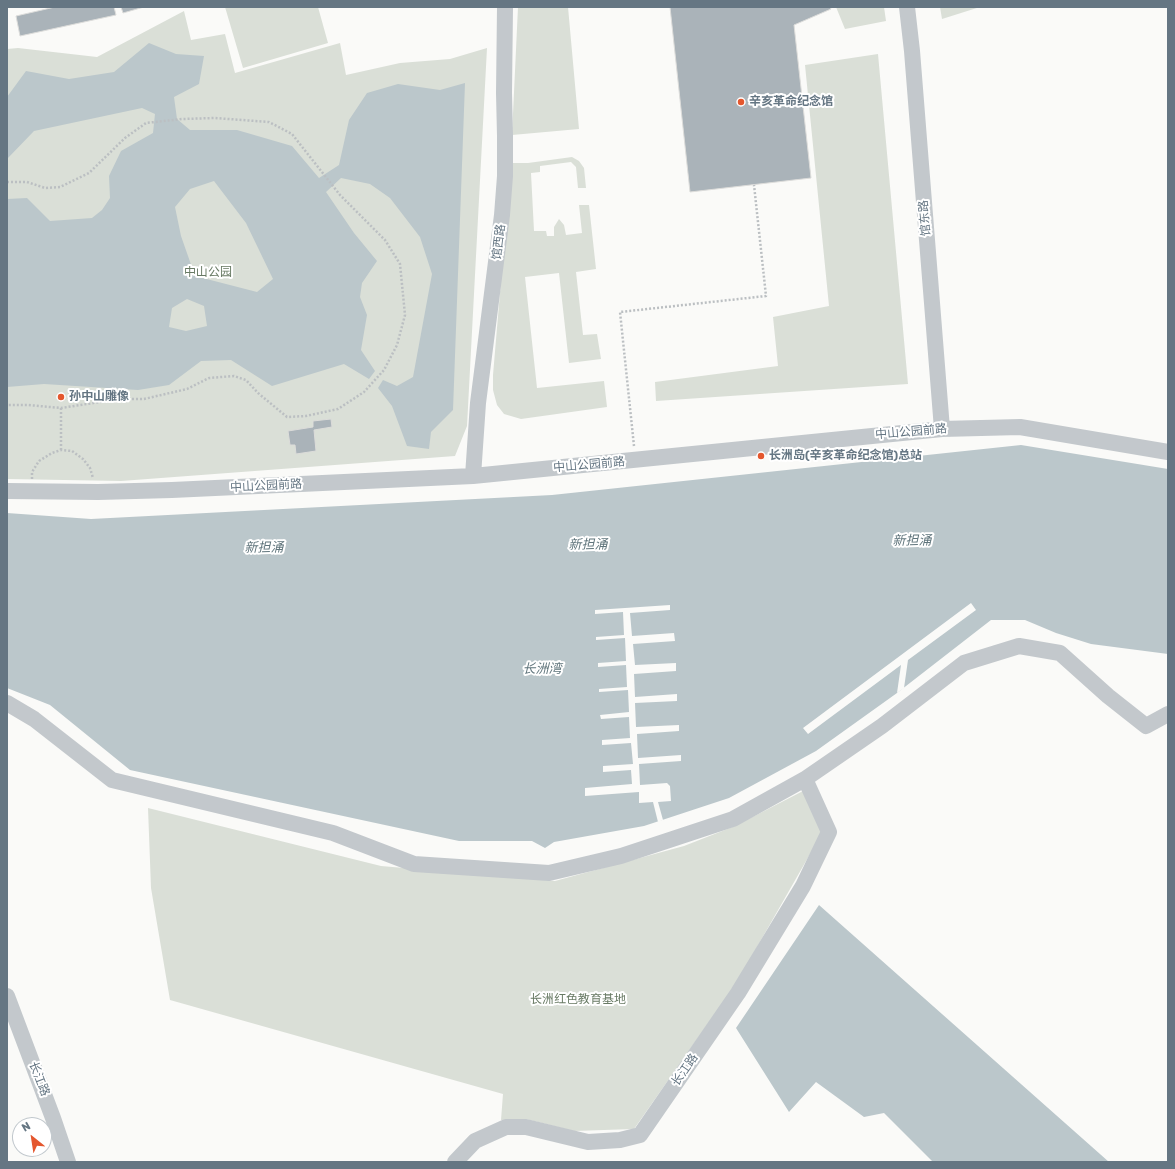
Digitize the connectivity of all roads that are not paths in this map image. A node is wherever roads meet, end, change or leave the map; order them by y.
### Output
1 (505, 7) edge
2 (907, 7) edge
3 (942, 429) junction
4 (1168, 452) edge
5 (473, 476) junction
6 (7, 491) edge
7 (7, 703) edge
8 (1168, 714) edge
9 (805, 779) junction
10 (7, 996) edge
11 (68, 1162) edge
12 (455, 1162) edge

1 - 5 street, 馆西路
2 - 3 street, 馆东路
3 - 4 street, 中山公园前路
3 - 5 street, 中山公园前路
5 - 6 street, 中山公园前路
7 - 9 street
8 - 9 street
9 - 12 street, 长江路
10 - 11 street, 长江路

